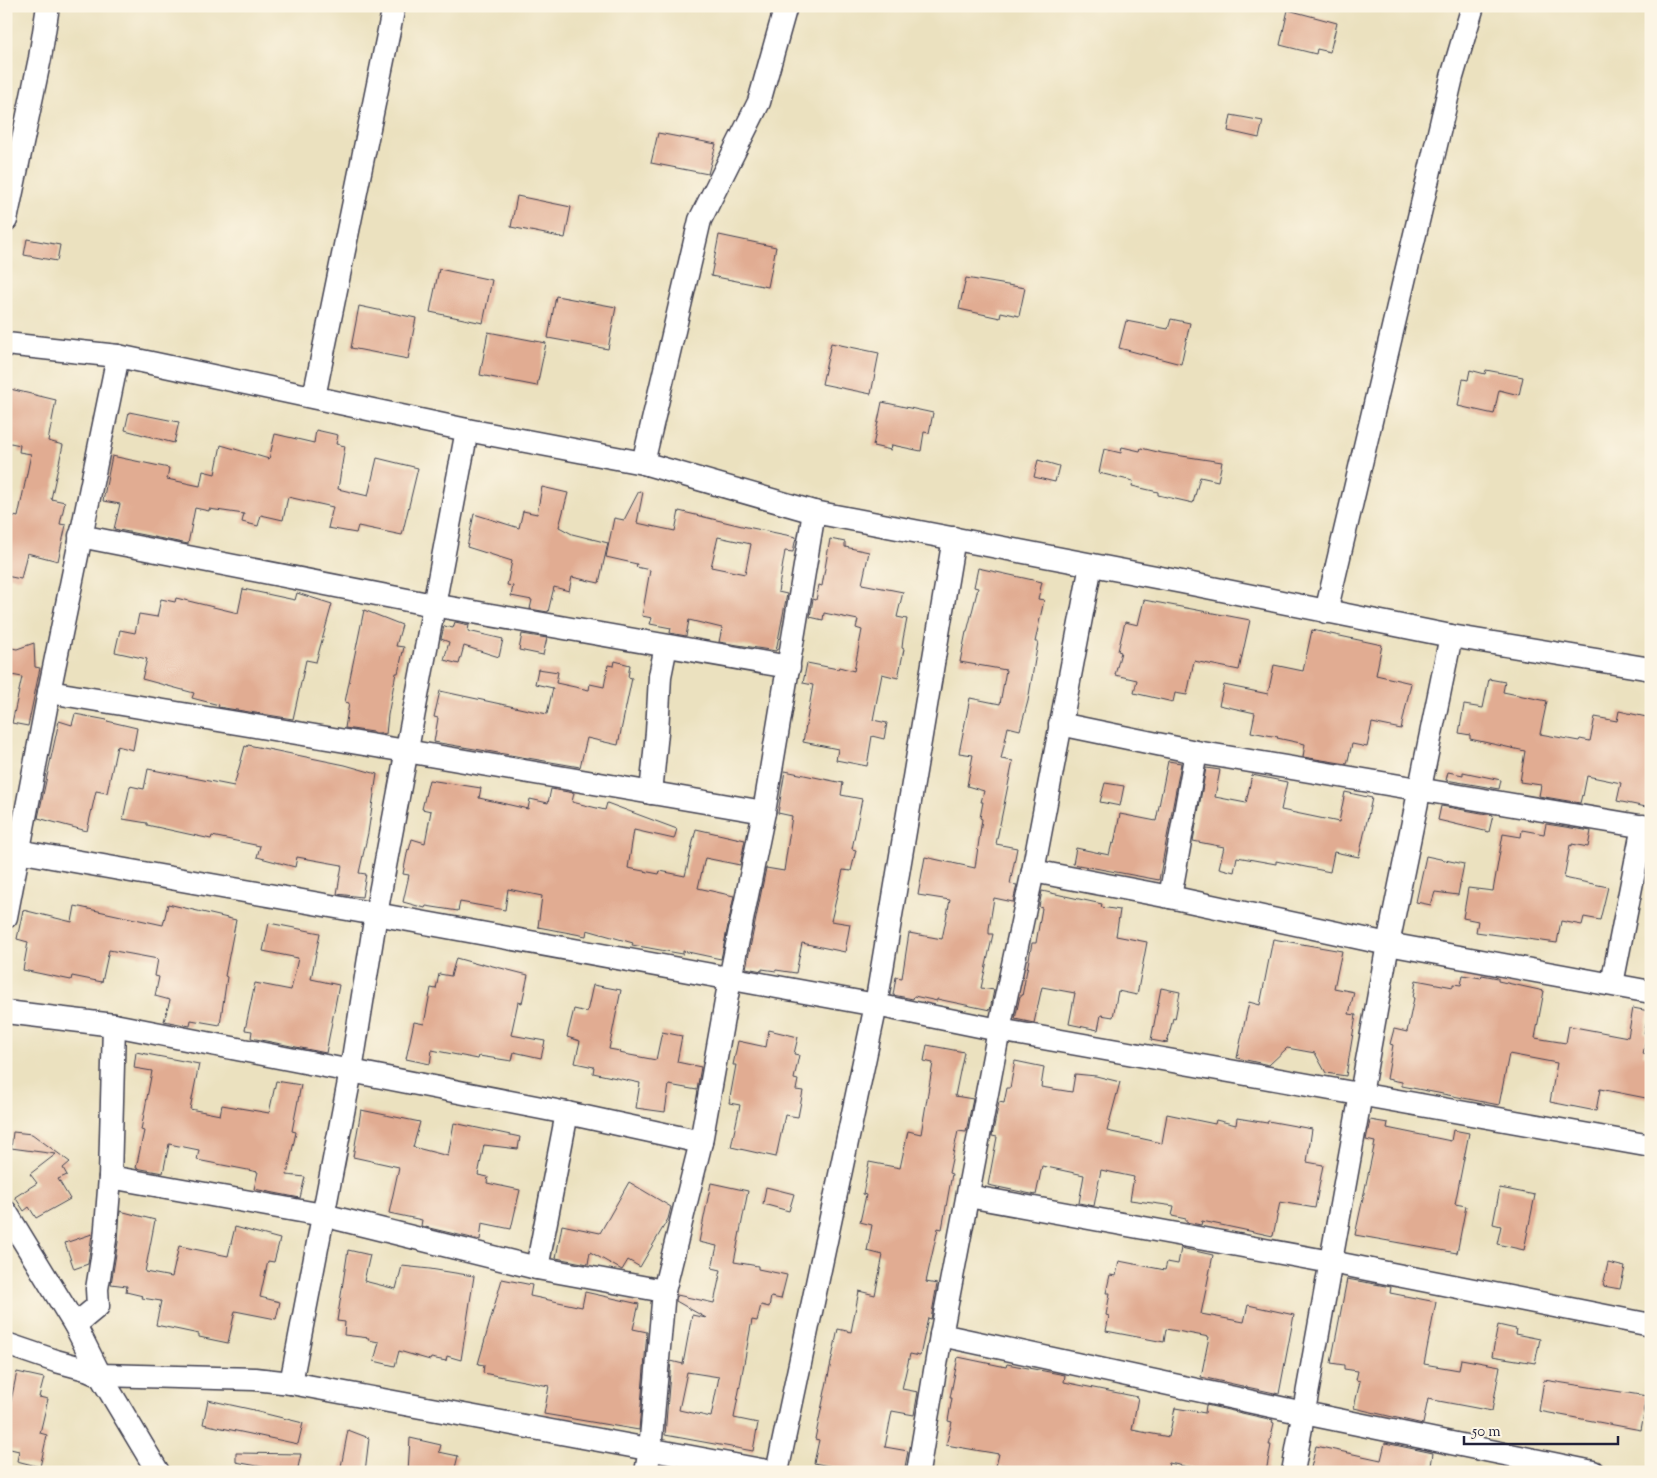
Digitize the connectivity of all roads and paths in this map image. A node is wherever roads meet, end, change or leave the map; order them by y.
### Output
1 (48, 6) edge
2 (394, 6) edge
3 (786, 6) edge
4 (1473, 6) edge
5 (6, 220) edge
6 (6, 344) edge
7 (118, 356) junction
8 (314, 397) junction
9 (467, 430) junction
10 (643, 463) junction
11 (814, 512) junction
12 (80, 536) junction
13 (954, 538) junction
14 (1091, 565) junction
15 (433, 605) junction
16 (1326, 612) junction
17 (1451, 636) junction
18 (666, 646) junction
19 (789, 667) junction
20 (1651, 669) edge
21 (49, 692) junction
22 (1060, 724) junction
23 (406, 751) junction
24 (1196, 752) junction
25 (1419, 788) junction
26 (651, 793) junction
27 (764, 812) junction
28 (1647, 827) edge
29 (13, 850) edge
30 (1033, 871) junction
31 (1170, 897) junction
32 (376, 914) junction
33 (6, 917) edge
34 (1388, 944) junction
35 (730, 979) junction
36 (1612, 984) junction
37 (1651, 992) edge
38 (876, 1005) junction
39 (6, 1012) edge
40 (114, 1025) junction
41 (999, 1030) junction
42 (351, 1071) junction
43 (1360, 1094) junction
44 (567, 1113) junction
45 (701, 1142) junction
46 (1651, 1146) edge
47 (110, 1177) junction
48 (968, 1196) junction
49 (6, 1212) edge
50 (324, 1215) junction
51 (1331, 1262) junction
52 (537, 1268) junction
53 (664, 1291) junction
54 (1651, 1324) edge
55 (76, 1325) junction
56 (941, 1335) junction
57 (6, 1344) edge
58 (100, 1375) junction
59 (291, 1383) junction
60 (1304, 1413) junction
61 (650, 1450) junction
62 (158, 1472) edge
63 (646, 1472) edge
64 (772, 1472) edge
65 (777, 1472) edge
66 (918, 1472) edge
67 (1293, 1472) edge
68 (1593, 1472) edge

1 - 5 street
2 - 8 street
3 - 10 street
4 - 16 street
6 - 7 street
7 - 8 street
7 - 12 street
8 - 9 street
9 - 10 street
9 - 15 street
10 - 11 street
11 - 13 street
11 - 19 street
12 - 15 street
12 - 21 street
13 - 14 street
13 - 38 street
14 - 16 street
14 - 22 street
15 - 18 street
15 - 23 street
16 - 17 street
17 - 20 street
17 - 25 street
18 - 19 street
18 - 26 street
19 - 27 street
21 - 23 street
21 - 29 street
22 - 24 street
22 - 30 street
23 - 26 street
23 - 32 street
24 - 25 street
24 - 31 street
25 - 28 street
25 - 34 street
26 - 27 street
27 - 35 street
28 - 36 street
29 - 32 street
29 - 33 street
30 - 31 street
30 - 41 street
31 - 34 street
32 - 35 street
32 - 42 street
34 - 36 street
34 - 43 street
35 - 38 street
35 - 45 street
36 - 37 street
38 - 41 street
38 - 65 street
39 - 40 street
40 - 42 street
40 - 47 street
41 - 43 street
41 - 48 street
42 - 44 street
42 - 50 street
43 - 46 street
43 - 51 street
44 - 45 street
44 - 52 street
45 - 53 street
47 - 50 street
47 - 55 street
48 - 51 street
48 - 56 street
49 - 55 street
50 - 52 street
50 - 59 street
51 - 54 street
51 - 60 street
52 - 53 street
53 - 61 street
55 - 58 street
56 - 60 street
56 - 66 street
57 - 58 street
58 - 59 street
58 - 62 street
59 - 61 street
60 - 67 street
60 - 68 street
61 - 63 street
61 - 64 street

